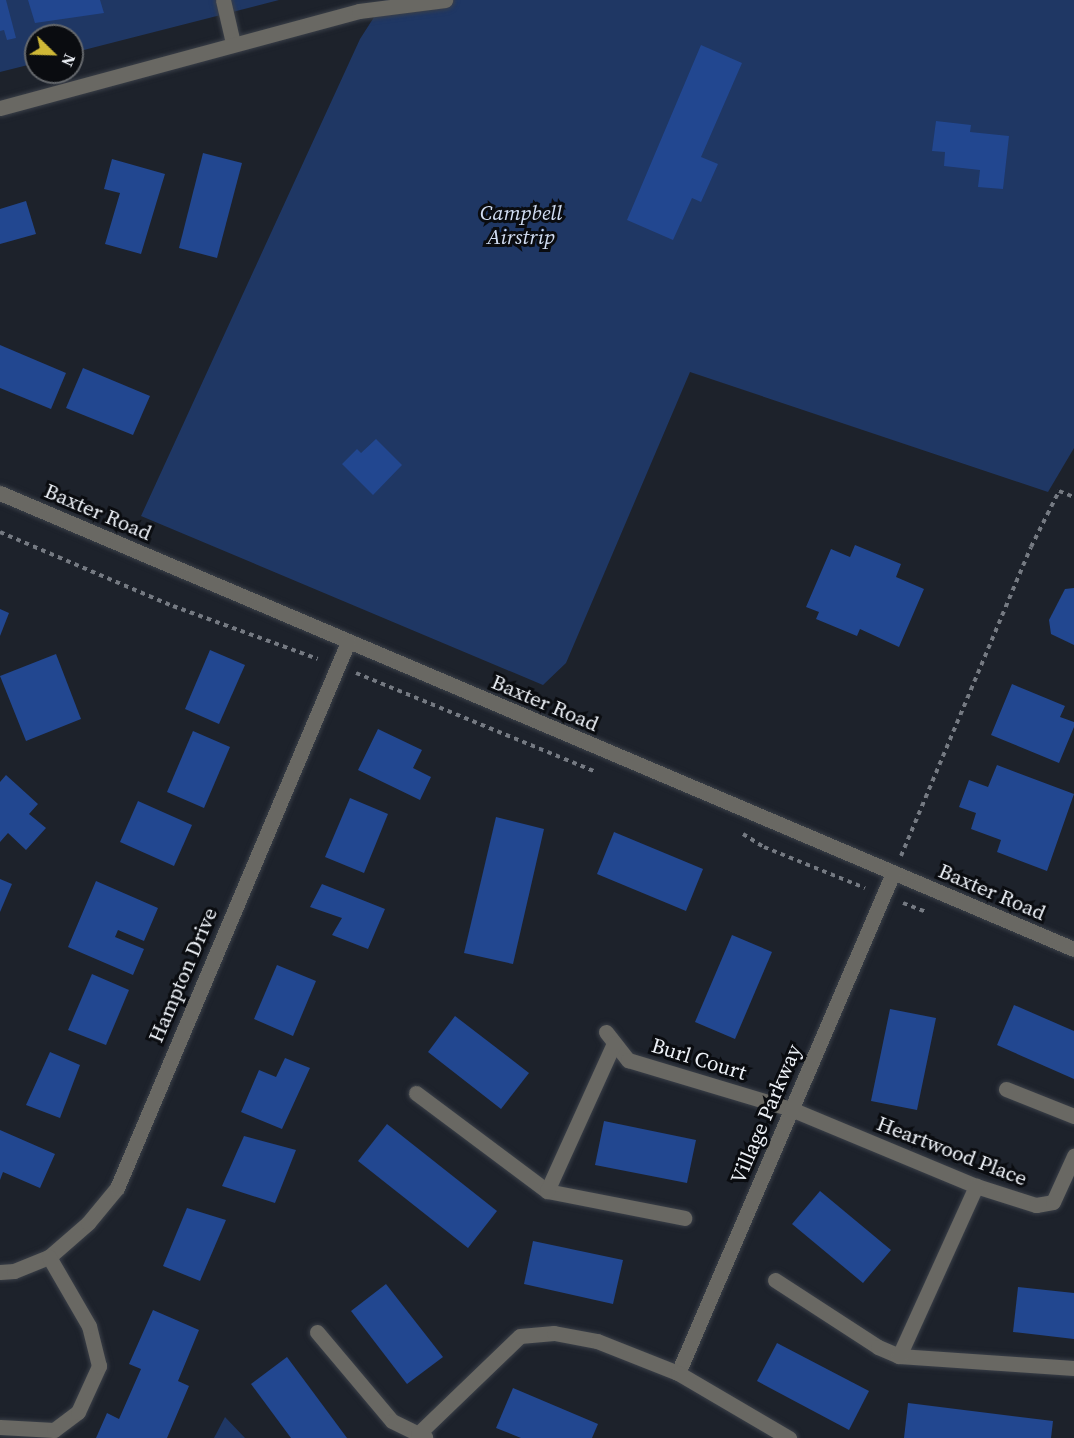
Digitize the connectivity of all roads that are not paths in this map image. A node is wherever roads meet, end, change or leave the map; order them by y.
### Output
1 (222, 0) edge
2 (445, 0) edge
3 (361, 5) edge
4 (233, 43) junction
5 (0, 108) edge
6 (0, 493) edge
7 (348, 642) junction
8 (893, 873) junction
9 (1074, 949) edge
10 (1006, 1089) dead end
11 (416, 1093) dead end
12 (791, 1109) junction
13 (1074, 1116) edge
14 (1074, 1156) edge
15 (976, 1186) junction
16 (547, 1191) junction
17 (684, 1218) dead end
18 (49, 1257) junction
19 (0, 1272) edge
20 (775, 1280) dead end
21 (318, 1332) dead end
22 (899, 1356) junction
23 (1074, 1368) edge
24 (678, 1373) junction
25 (0, 1427) edge
26 (422, 1436) edge
27 (789, 1438) edge

1 - 4 street
2 - 3 street
3 - 4 street
4 - 5 street
6 - 7 street, Baxter Road
7 - 8 street, Baxter Road
7 - 18 street, Hampton Drive
8 - 9 street, Baxter Road
8 - 12 street, Village Parkway
10 - 13 street
11 - 16 street
12 - 15 street, Heartwood Place
12 - 16 street, Burl Court
12 - 24 street, Village Parkway
14 - 15 street, Heartwood Place
15 - 22 street
16 - 17 street
18 - 19 street, Hampton Drive
18 - 25 street
20 - 22 street
21 - 26 street
22 - 23 street
24 - 26 street
24 - 27 street

